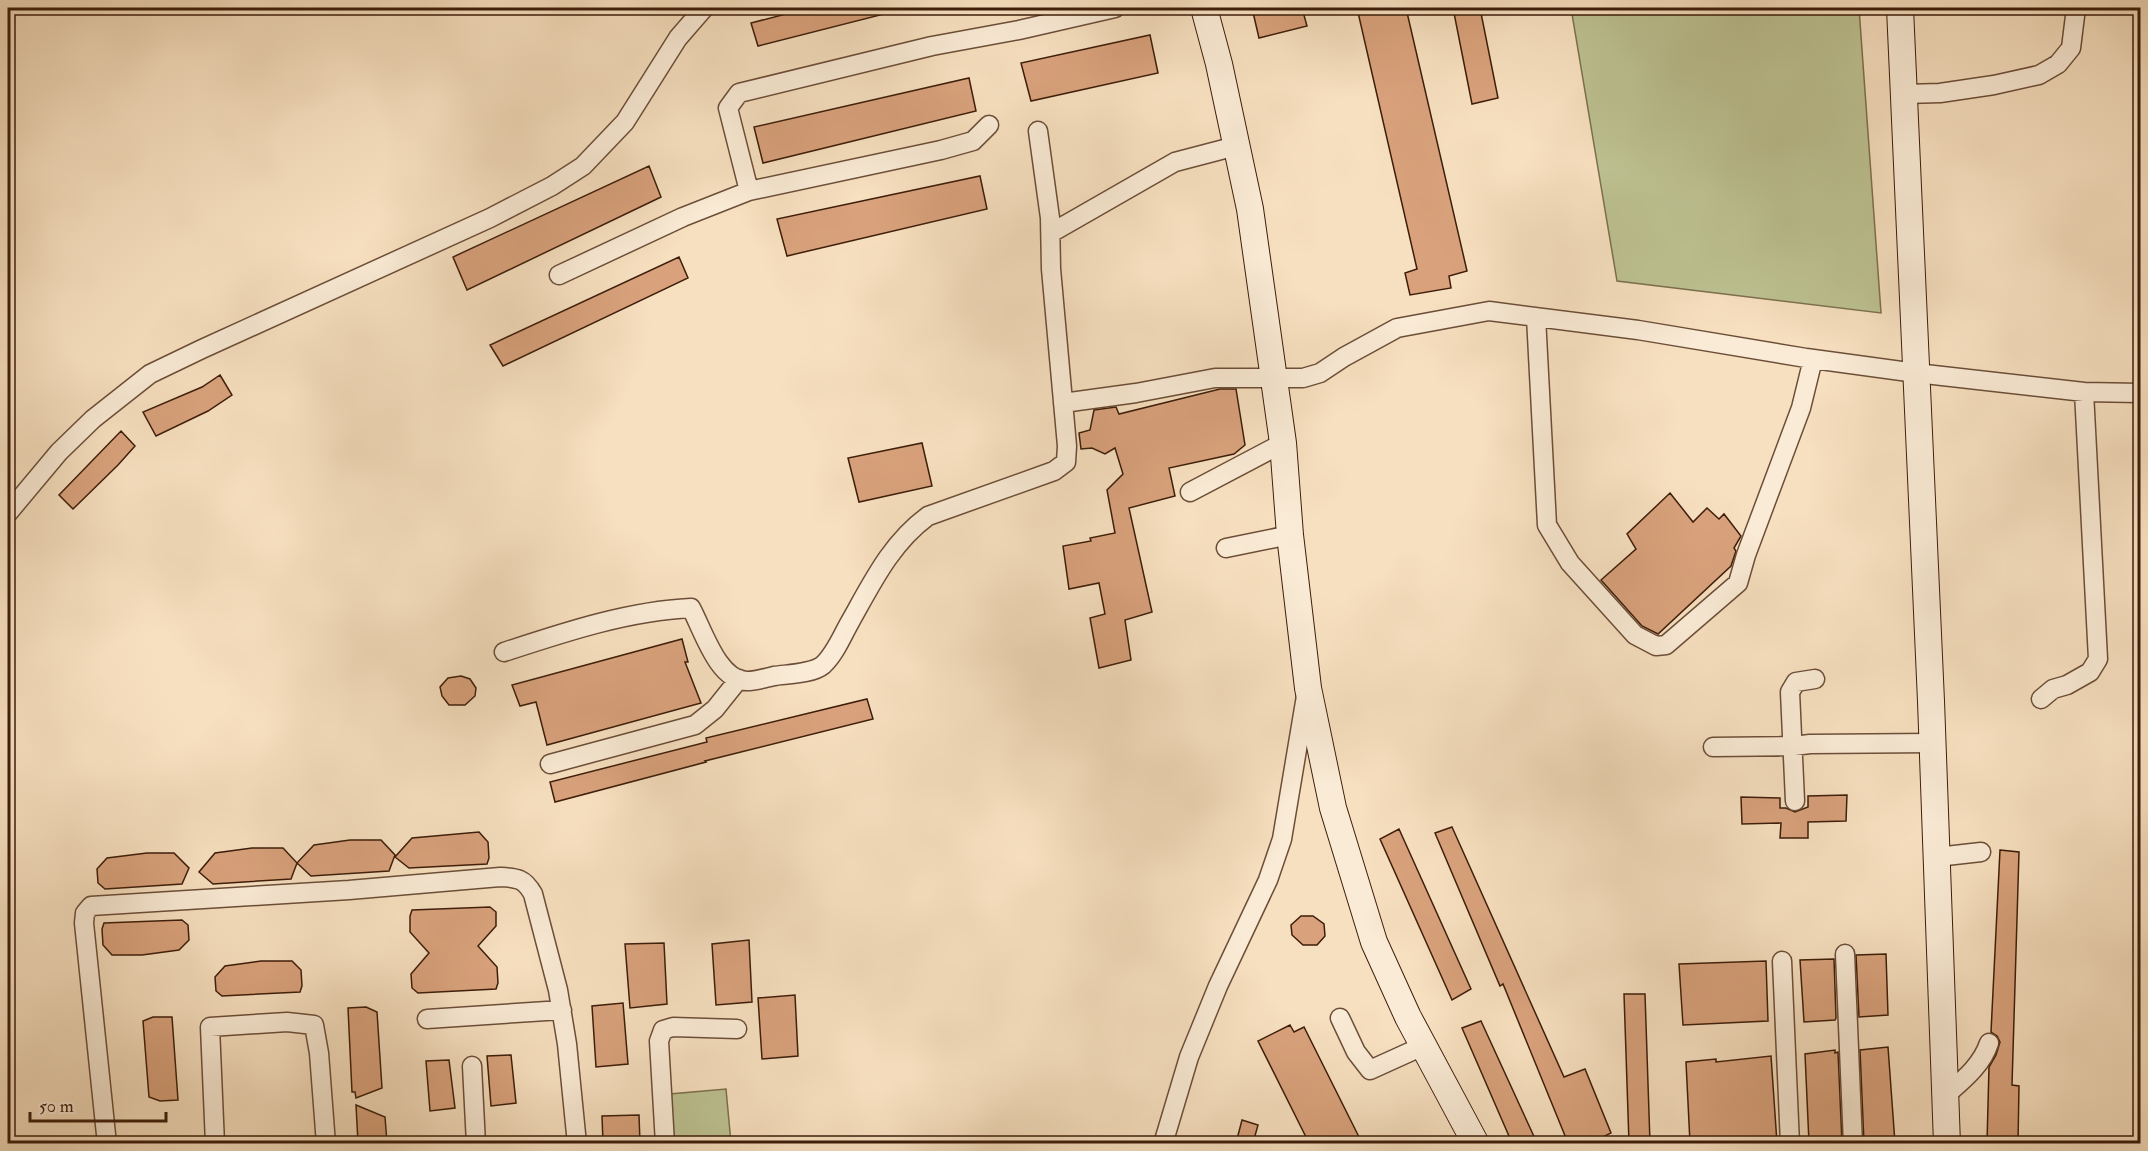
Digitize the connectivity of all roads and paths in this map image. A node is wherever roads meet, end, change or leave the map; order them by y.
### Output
1 (704, 8) edge
2 (1115, 8) edge
3 (1204, 8) edge
4 (1900, 8) edge
5 (2076, 8) edge
6 (1905, 94) junction
7 (989, 125) dead end
8 (1038, 131) dead end
9 (1236, 146) junction
10 (748, 191) junction
11 (1051, 233) junction
12 (558, 275) dead end
13 (1536, 317) junction
14 (1813, 359) junction
15 (1916, 373) junction
16 (1274, 379) junction
17 (2084, 392) junction
18 (2140, 393) edge
19 (1063, 403) junction
20 (1283, 443) junction
21 (1190, 492) dead end
22 (8, 513) edge
23 (1290, 535) junction
24 (1226, 548) dead end
25 (504, 652) dead end
26 (739, 679) junction
27 (1815, 679) dead end
28 (1308, 688) junction
29 (2041, 699) dead end
30 (1933, 743) junction
31 (1792, 746) junction
32 (1713, 747) dead end
33 (550, 764) dead end
34 (1795, 801) dead end
35 (1981, 852) dead end
36 (1937, 857) junction
37 (1845, 954) dead end
38 (1782, 961) dead end
39 (562, 1010) junction
40 (1340, 1018) dead end
41 (428, 1019) dead end
42 (737, 1029) dead end
43 (1989, 1043) dead end
44 (1423, 1046) junction
45 (471, 1066) dead end
46 (1946, 1095) junction
47 (107, 1143) edge
48 (215, 1143) edge
49 (326, 1143) edge
50 (476, 1143) edge
51 (577, 1143) edge
52 (665, 1143) edge
53 (1163, 1143) edge
54 (1476, 1143) edge
55 (1790, 1143) edge
56 (1853, 1143) edge
57 (1947, 1143) edge

1 - 22 street
2 - 10 street
3 - 9 street
4 - 6 street
5 - 6 street
6 - 15 street
7 - 10 street
8 - 11 street
9 - 11 street
9 - 16 street
10 - 12 street
11 - 19 street
13 - 14 street
13 - 14 street
13 - 16 street
14 - 15 street
15 - 17 street
15 - 30 street
16 - 19 street
16 - 20 street
17 - 18 street
17 - 29 street
19 - 26 street
20 - 21 street
20 - 23 street
23 - 24 street
23 - 28 street
25 - 26 street
26 - 33 street
27 - 31 street
28 - 44 street
28 - 53 street
30 - 31 street
30 - 36 street
31 - 32 street
31 - 34 street
35 - 36 street
36 - 46 street
37 - 56 street
38 - 55 street
39 - 41 street
39 - 47 street
39 - 51 street
40 - 44 street
42 - 52 street
43 - 46 street
44 - 54 street
45 - 50 street
46 - 57 street
48 - 49 street

